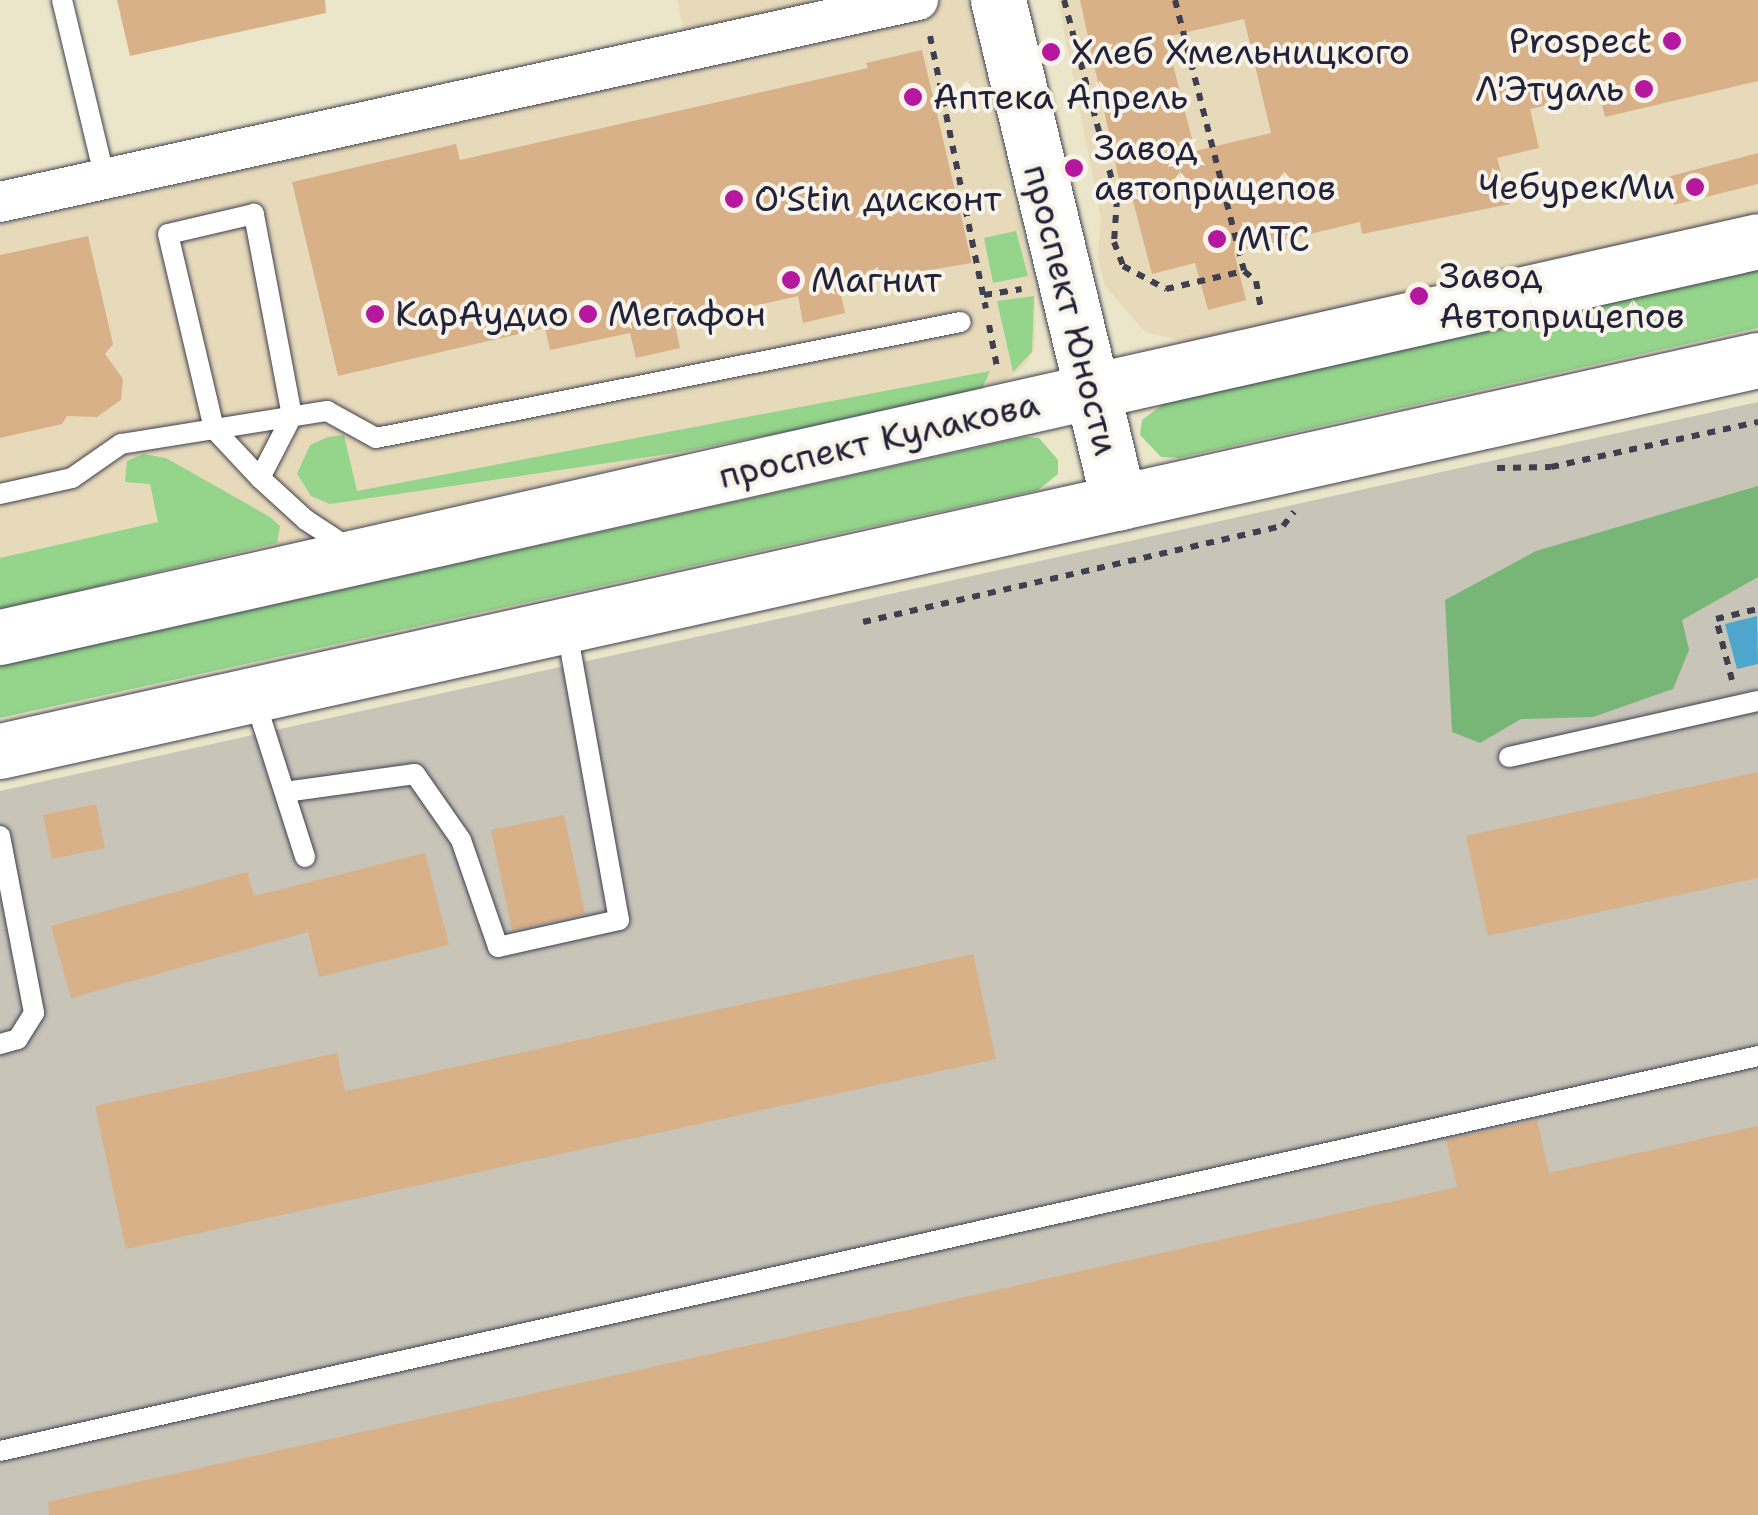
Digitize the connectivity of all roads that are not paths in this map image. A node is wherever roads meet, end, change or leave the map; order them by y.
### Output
1 (62, 0) edge
2 (998, 0) edge
3 (922, 9) edge
4 (106, 179) junction
5 (1, 199) edge
6 (1758, 241) edge
7 (961, 322) dead end
8 (1758, 360) edge
9 (1090, 393) junction
10 (292, 416) junction
11 (214, 429) junction
12 (260, 478) junction
13 (0, 494) edge
14 (1119, 503) junction
15 (362, 556) junction
16 (566, 626) junction
17 (0, 637) edge
18 (253, 695) junction
19 (1758, 701) edge
20 (0, 751) edge
21 (1510, 758) dead end
22 (285, 792) junction
23 (0, 836) edge
24 (305, 856) dead end
25 (7, 912) edge
26 (0, 1044) edge
27 (1758, 1056) edge
28 (0, 1451) edge

1 - 4 lane
2 - 9 main road, проспект Юности
3 - 4 street
4 - 5 street
6 - 9 main road, проспект Кулакова
7 - 10 lane
8 - 14 main road
9 - 14 main road, проспект Юности
9 - 15 main road, проспект Кулакова
10 - 11 lane
10 - 11 lane
10 - 12 lane
11 - 12 lane
11 - 13 lane
12 - 15 lane
14 - 16 main road
15 - 17 main road, проспект Кулакова
16 - 18 main road
16 - 22 lane
18 - 20 main road
18 - 22 lane
19 - 21 lane
22 - 24 lane
23 - 25 lane
25 - 26 lane
27 - 28 lane

